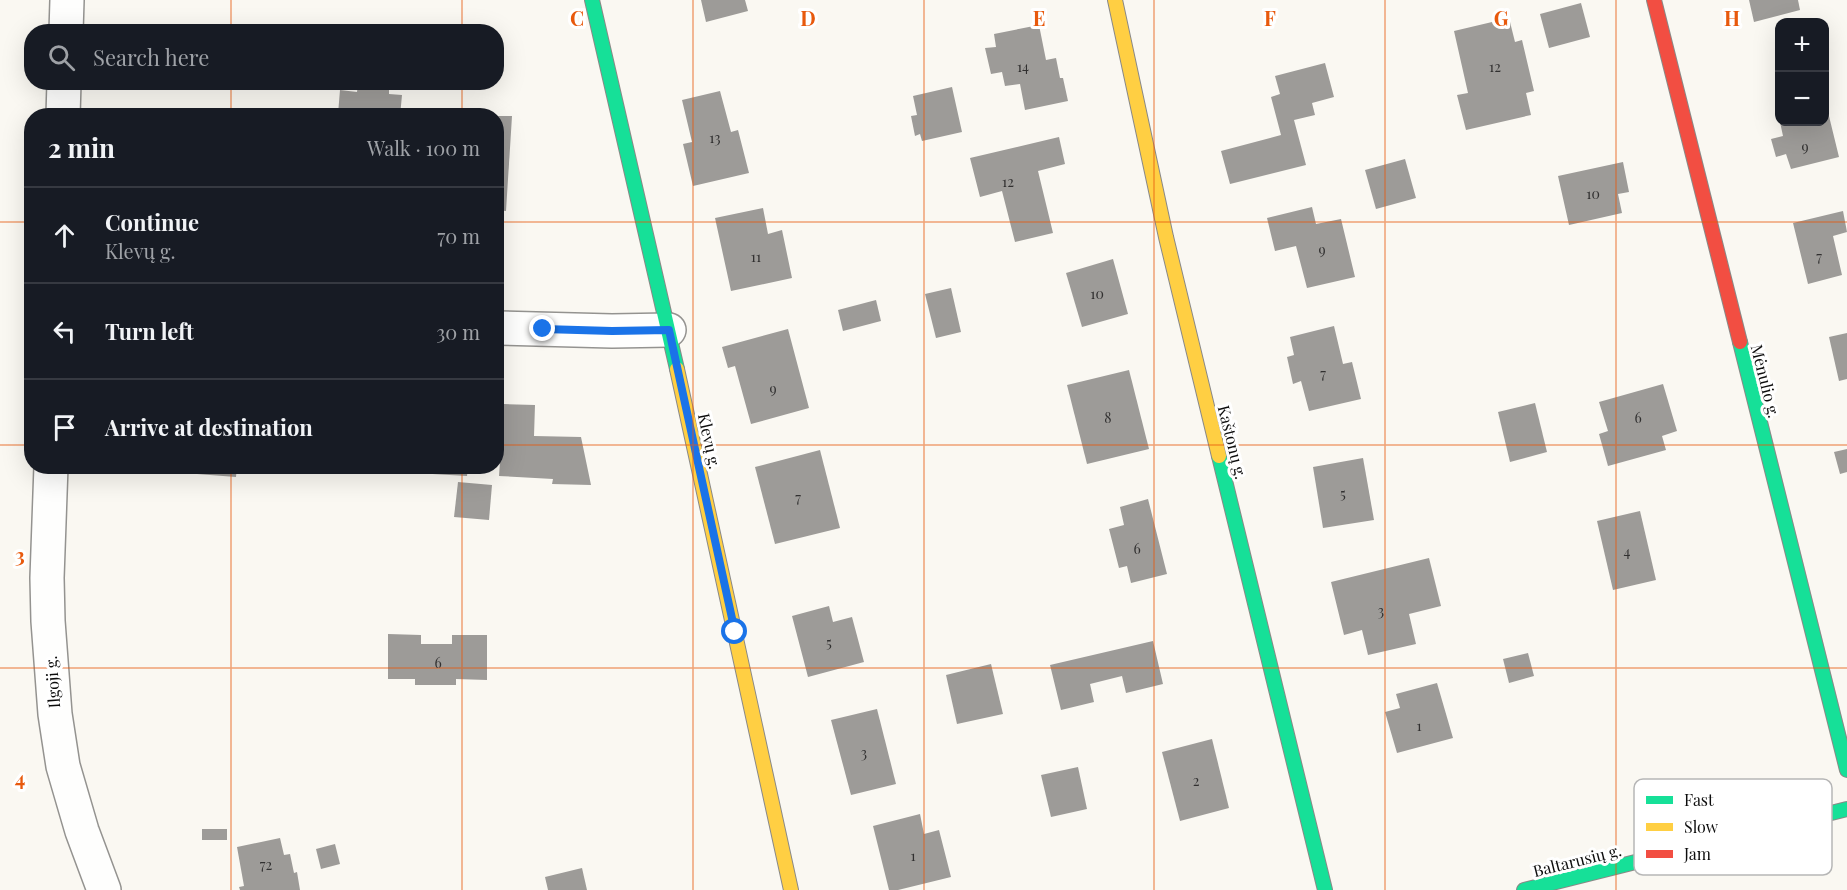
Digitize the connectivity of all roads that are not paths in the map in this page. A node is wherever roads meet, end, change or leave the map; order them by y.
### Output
1 (67, 0) edge
2 (592, 0) edge
3 (1115, 0) edge
4 (1654, 0) edge
5 (66, 24) edge
6 (64, 90) edge
7 (63, 108) edge
8 (504, 328) edge
9 (669, 330) junction
10 (51, 474) edge
11 (1847, 770) edge
12 (1847, 809) edge
13 (1832, 813) edge
14 (1634, 862) edge
15 (104, 890) edge
16 (791, 890) edge
17 (1325, 890) edge
18 (1524, 890) edge

1 - 5 street
2 - 9 street, Klevų g.
3 - 17 street, Kaštonų g.
4 - 11 street, Mėnulio g.
6 - 7 street
8 - 9 street
9 - 16 street, Klevų g.
10 - 15 street, Ilgoji g.
12 - 13 street, Baltarusių g.
14 - 18 street, Baltarusių g.

